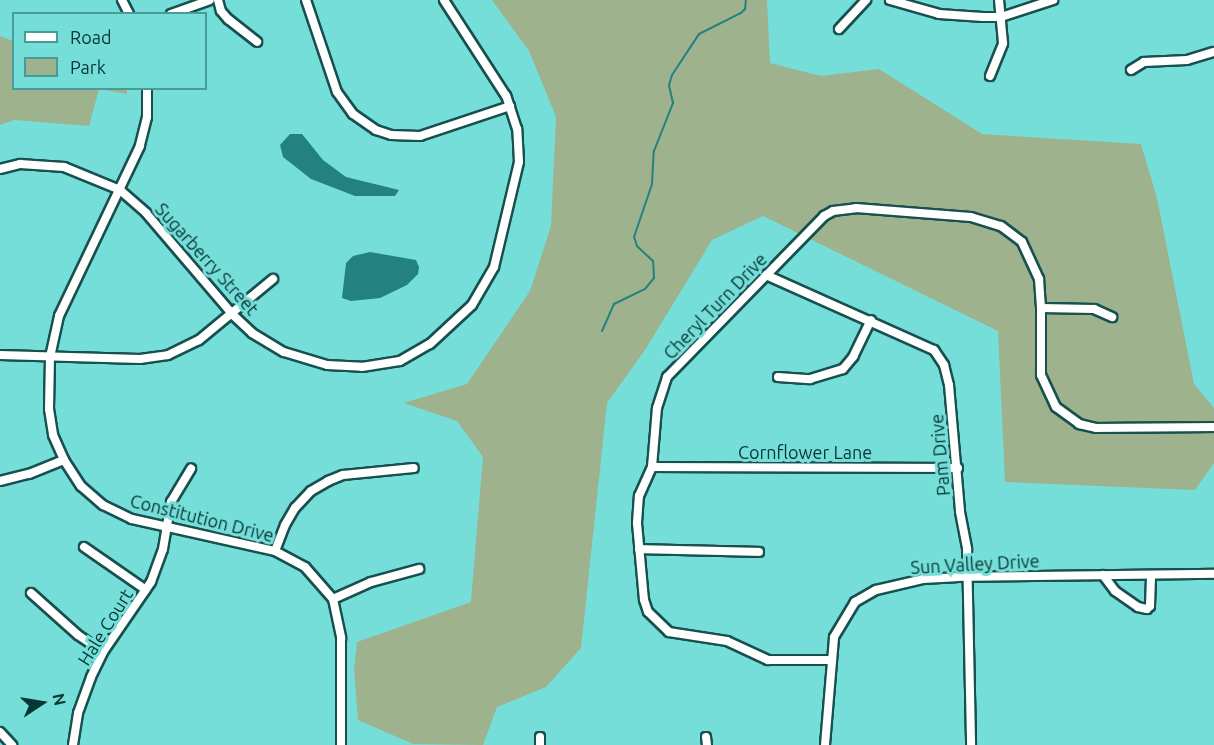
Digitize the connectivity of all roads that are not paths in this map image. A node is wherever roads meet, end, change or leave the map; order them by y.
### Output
1 (210, 0) edge
2 (218, 0) edge
3 (306, 0) edge
4 (444, 0) edge
5 (866, 0) edge
6 (890, 0) edge
7 (999, 0) edge
8 (1053, 0) edge
9 (177, 12) edge
10 (1001, 17) junction
11 (839, 29) dead end
12 (257, 42) dead end
13 (1214, 52) edge
14 (1131, 70) dead end
15 (990, 76) dead end
16 (147, 90) edge
17 (510, 106) junction
18 (0, 170) edge
19 (120, 190) junction
20 (766, 275) junction
21 (273, 279) dead end
22 (1041, 308) junction
23 (233, 315) junction
24 (1112, 317) dead end
25 (871, 320) junction
26 (0, 355) edge
27 (50, 357) junction
28 (778, 377) dead end
29 (1214, 427) edge
30 (64, 460) junction
31 (652, 467) junction
32 (414, 468) dead end
33 (958, 468) junction
34 (191, 469) dead end
35 (0, 481) edge
36 (167, 526) junction
37 (84, 547) dead end
38 (639, 549) junction
39 (275, 551) junction
40 (759, 552) dead end
41 (418, 568) dead end
42 (1214, 574) edge
43 (1103, 575) junction
44 (1151, 575) junction
45 (968, 577) junction
46 (146, 590) junction
47 (31, 593) dead end
48 (333, 599) junction
49 (103, 651) junction
50 (832, 660) junction
51 (0, 732) edge
52 (12, 745) edge
53 (73, 745) edge
54 (341, 745) edge
55 (825, 745) edge
56 (971, 745) edge

1 - 9 street
2 - 12 street
3 - 17 street
4 - 17 street, Sugarberry Street
5 - 11 street
6 - 10 street
7 - 10 street
8 - 10 street
10 - 15 street
13 - 14 street
16 - 19 street, Constitution Drive
17 - 23 street, Sugarberry Street
18 - 19 street, Sugarberry Street
19 - 23 street, Sugarberry Street
19 - 27 street, Constitution Drive
20 - 22 street, Cheryl Turn Drive
20 - 25 street, Pam Drive
20 - 31 street, Cheryl Turn Drive
21 - 23 street
22 - 24 street
22 - 29 street, Cheryl Turn Drive
23 - 27 street
25 - 28 street
25 - 33 street, Pam Drive
26 - 27 street
27 - 30 street, Constitution Drive
30 - 35 street
30 - 36 street, Constitution Drive
31 - 33 street, Cornflower Lane
31 - 38 street, Cheryl Turn Drive
32 - 39 street
33 - 45 street, Pam Drive
34 - 36 street, Hale Court
36 - 39 street, Constitution Drive
36 - 46 street, Hale Court
37 - 46 street
38 - 40 street
38 - 50 street, Cheryl Turn Drive
39 - 48 street, Constitution Drive
41 - 48 street
42 - 44 street, Sun Valley Drive
43 - 44 street, Sun Valley Drive
43 - 44 street
43 - 45 street, Sun Valley Drive
45 - 50 street, Sun Valley Drive
45 - 56 street, Pam Drive
46 - 49 street, Hale Court
47 - 49 street
48 - 54 street, Constitution Drive
49 - 53 street, Hale Court
50 - 55 street, Sun Valley Drive
51 - 52 street

